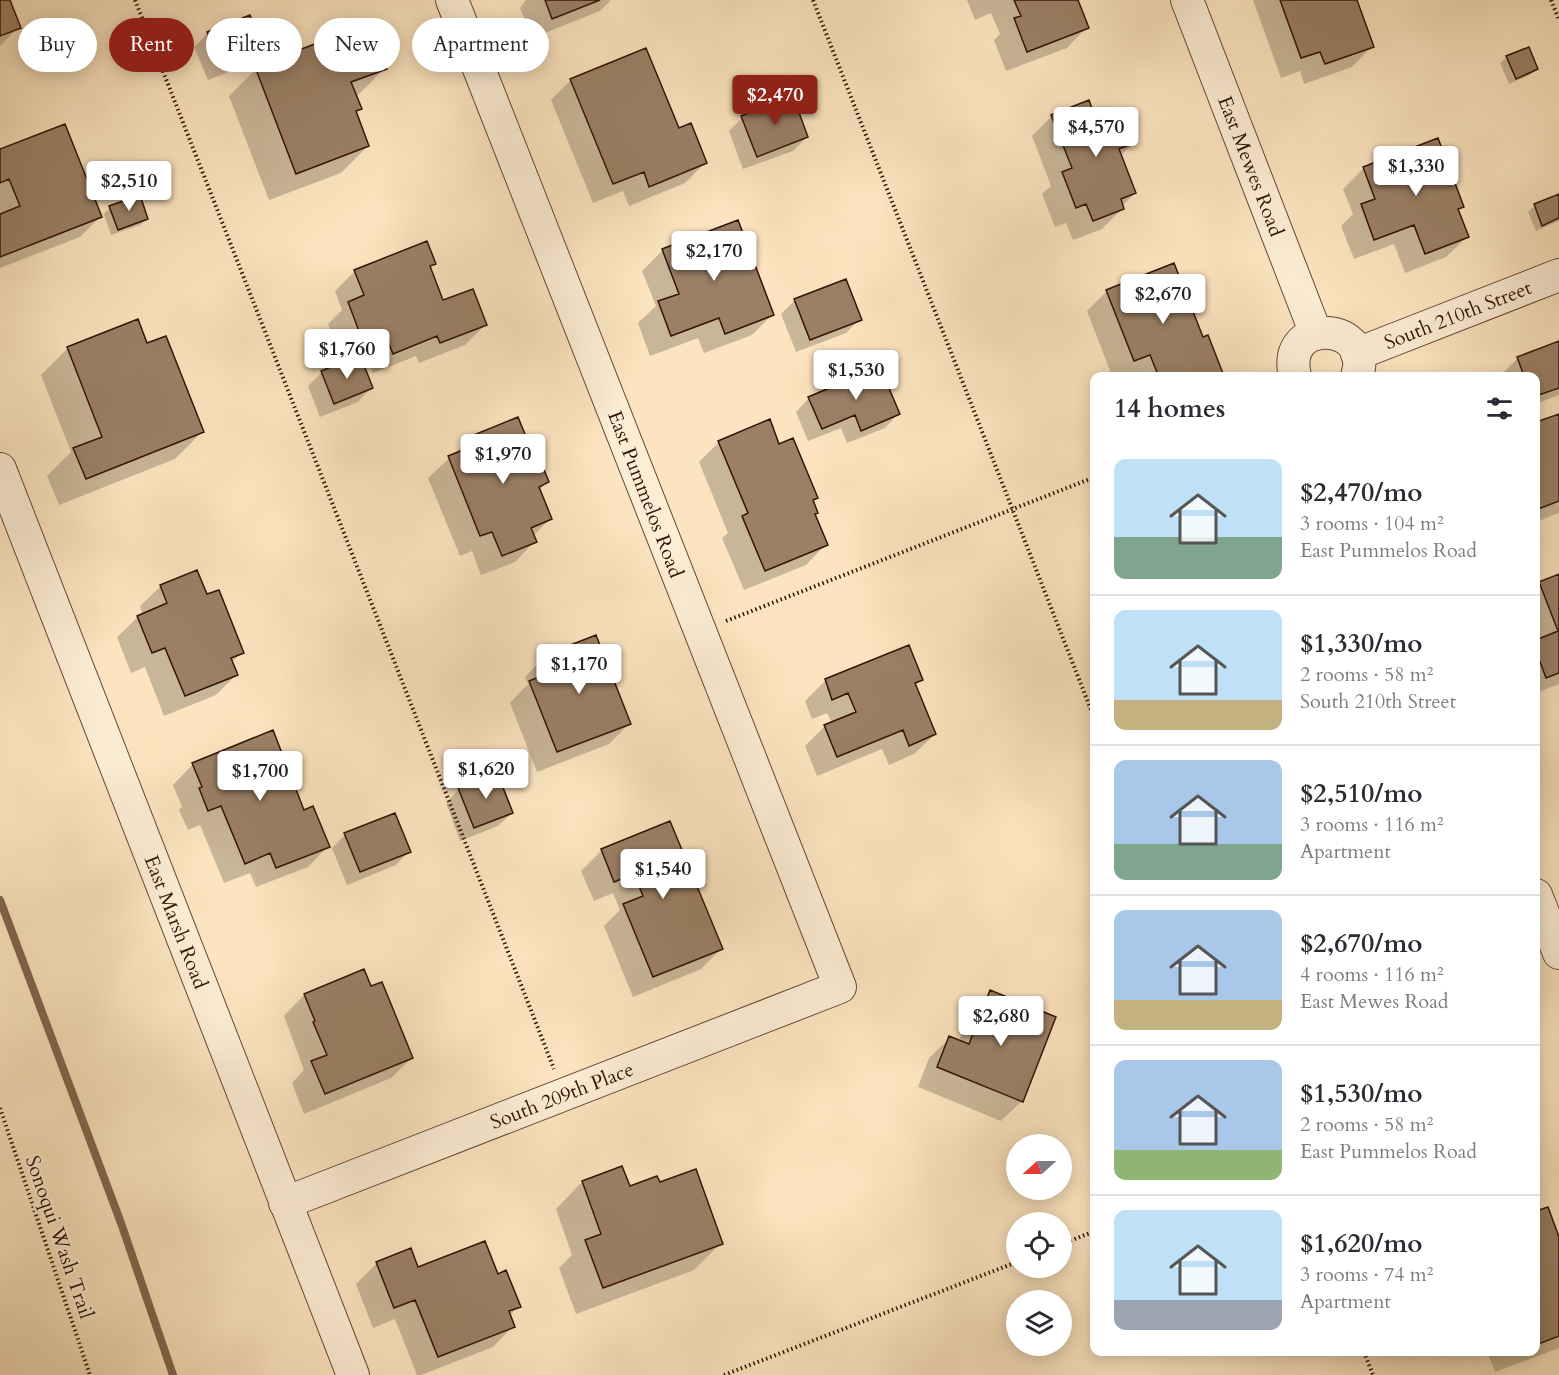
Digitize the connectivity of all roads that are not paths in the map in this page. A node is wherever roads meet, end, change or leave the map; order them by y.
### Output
1 (452, 0) edge
2 (1187, 0) edge
3 (1559, 275) edge
4 (1316, 334) junction
5 (1357, 365) edge
6 (1294, 372) edge
7 (0, 469) edge
8 (1540, 905) edge
9 (1559, 953) edge
10 (840, 987) joint
11 (285, 1203) junction
12 (353, 1375) edge

1 - 10 street, East Pummelos Road
2 - 4 street, East Mewes Road
3 - 5 street, South 210th Street
4 - 5 street
4 - 6 street
7 - 11 street, East Marsh Road
8 - 9 street
10 - 11 street, South 209th Place
11 - 12 street, East Marsh Road

